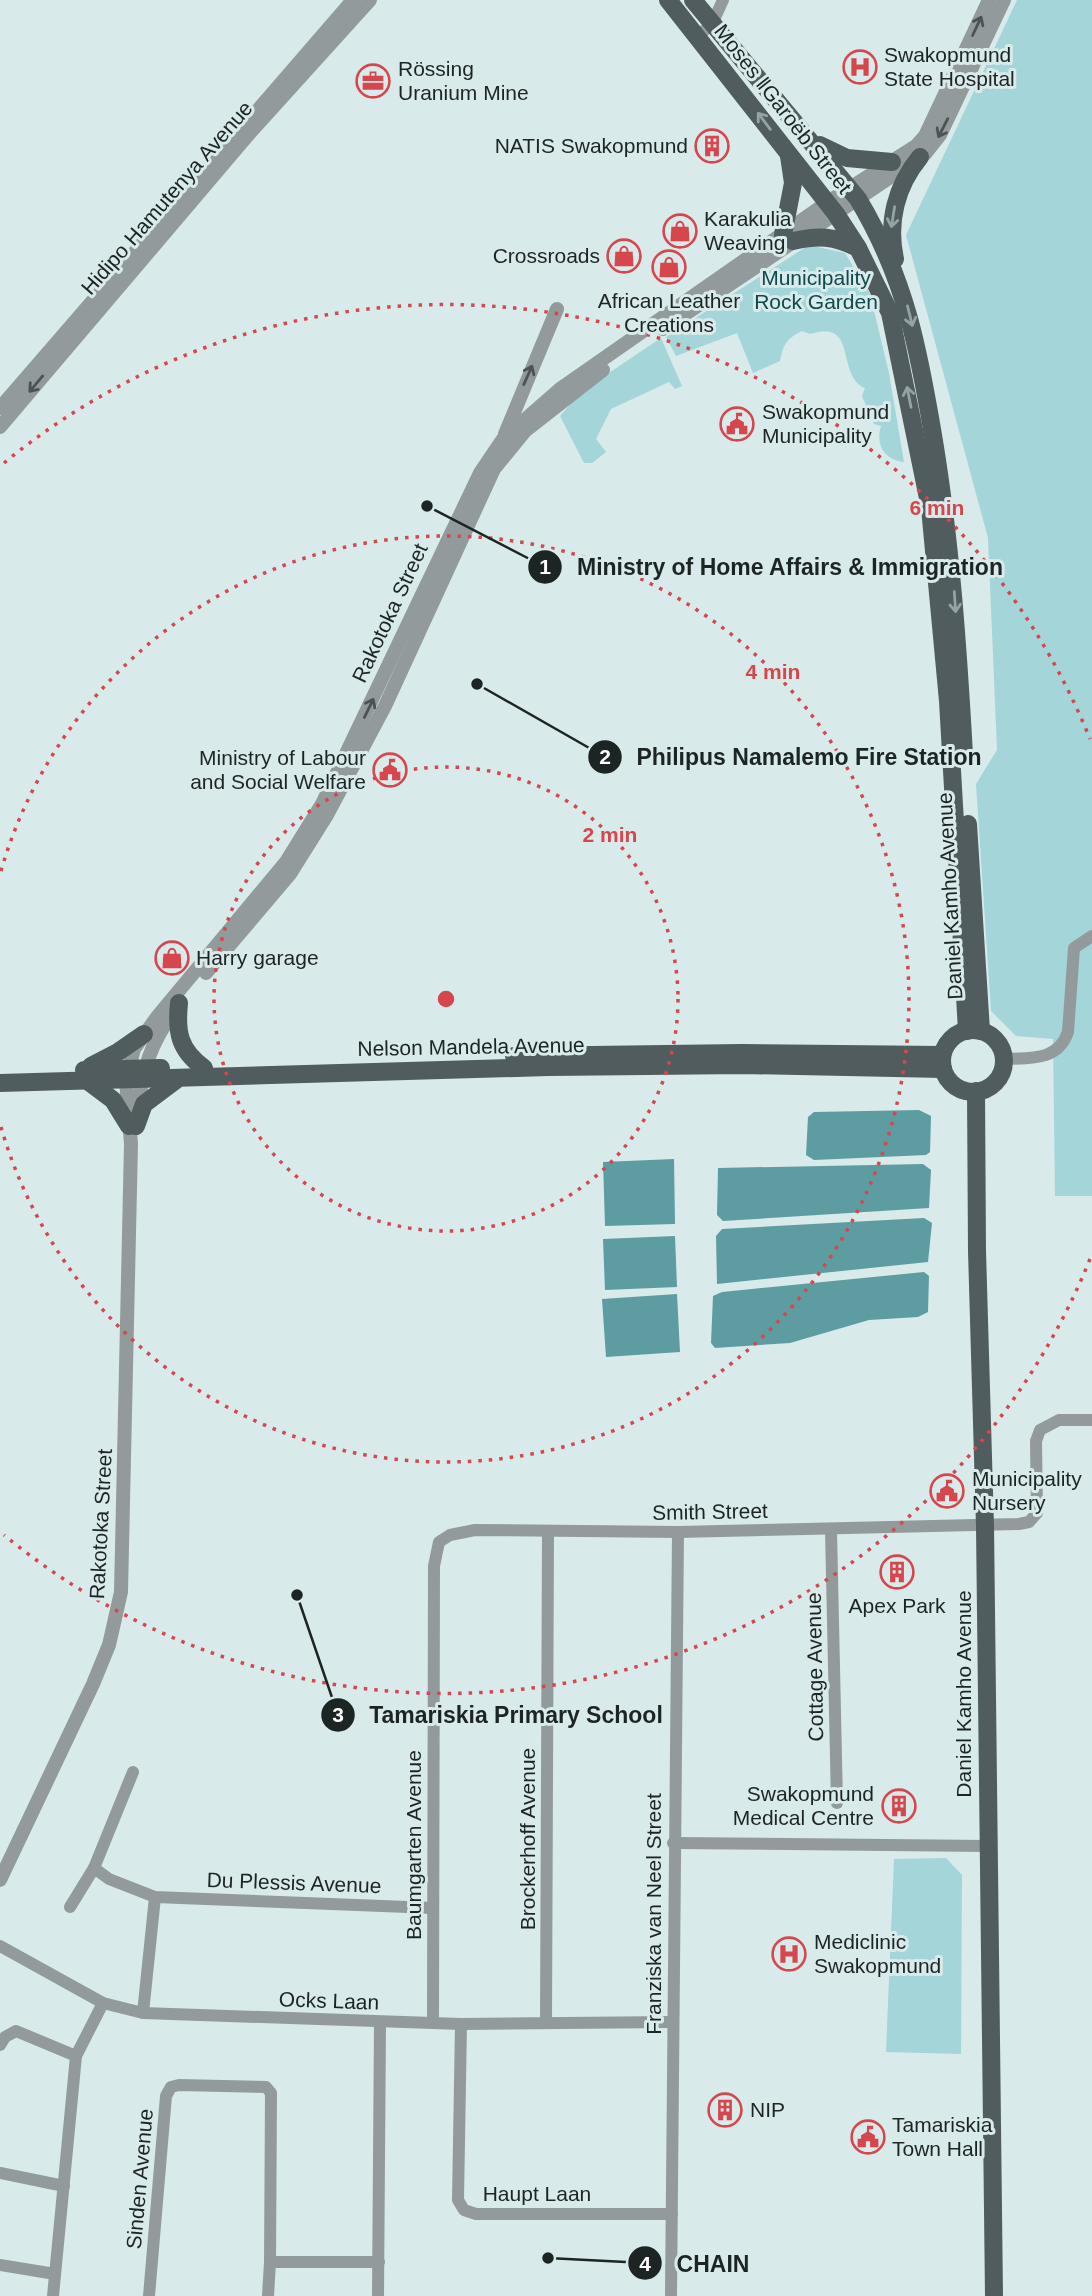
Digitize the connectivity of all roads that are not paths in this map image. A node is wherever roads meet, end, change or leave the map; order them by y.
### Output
1 (353, 0) edge
2 (370, 0) edge
3 (668, 0) edge
4 (723, 0) edge
5 (989, 0) edge
6 (1004, 0) edge
7 (705, 9) edge
8 (694, 31) junction
9 (800, 131) junction
10 (788, 153) junction
11 (919, 157) junction
12 (892, 162) junction
13 (854, 194) junction
14 (832, 208) junction
15 (788, 238) junction
16 (858, 247) junction
17 (900, 282) junction
18 (557, 309) dead end
19 (0, 408) edge
20 (0, 427) edge
21 (503, 439) junction
22 (1092, 936) edge
23 (179, 1003) junction
24 (974, 1031) junction
25 (144, 1034) junction
26 (1004, 1059) junction
27 (943, 1062) junction
28 (204, 1068) junction
29 (0, 1071) edge
30 (135, 1074) junction
31 (84, 1076) junction
32 (179, 1079) junction
33 (0, 1083) edge
34 (976, 1091) junction
35 (132, 1126) junction
36 (1092, 1420) edge
37 (985, 1526) junction
38 (831, 1530) junction
39 (548, 1531) junction
40 (678, 1532) junction
41 (439, 1542) joint
42 (133, 1772) dead end
43 (837, 1803) dead end
44 (673, 1843) junction
45 (988, 1846) junction
46 (6, 1852) edge
47 (94, 1868) junction
48 (0, 1880) edge
49 (155, 1897) junction
50 (70, 1908) dead end
51 (433, 1908) junction
52 (0, 1946) edge
53 (103, 2003) junction
54 (143, 2013) junction
55 (380, 2022) junction
56 (546, 2022) junction
57 (673, 2022) junction
58 (433, 2023) junction
59 (461, 2024) junction
60 (0, 2045) edge
61 (76, 2056) junction
62 (0, 2173) edge
63 (64, 2186) junction
64 (672, 2214) junction
65 (270, 2262) junction
66 (379, 2262) junction
67 (0, 2265) edge
68 (55, 2274) junction
69 (53, 2296) edge
70 (149, 2296) edge
71 (268, 2296) edge
72 (379, 2296) edge
73 (671, 2296) edge
74 (994, 2296) edge

1 - 19 street, Hidipo Hamutenya Avenue
2 -> 20 street, Hidipo Hamutenya Avenue
3 - 8 main road, Moses ǁGaroëb Street
4 - 7 street
12 -> 5 street
6 -> 11 street
7 - 8 street
7 - 9 main road, Moses ǁGaroëb Street
10 -> 8 main road, Moses ǁGaroëb Street
9 - 12 main road
9 - 13 main road, Moses ǁGaroëb Street
10 - 14 main road, Moses ǁGaroëb Street
10 - 15 main road
11 - 13 street
11 -> 17 main road
12 - 13 street
13 - 14 street, Rakotoka Street
13 - 17 main road, Daniel Kamho Avenue
14 - 15 street, Rakotoka Street
14 - 16 main road, Daniel Kamho Avenue
15 - 16 main road
15 - 21 street, Rakotoka Street
15 - 23 street, Rakotoka Street
24 -> 16 main road, Daniel Kamho Avenue
17 -> 24 main road, Daniel Kamho Avenue
21 -> 18 street
25 -> 21 street, Rakotoka Street
22 - 26 street
23 - 28 main road
23 - 30 street, Rakotoka Street
24 - 26 main road
24 - 27 main road, Daniel Kamho Avenue
25 - 30 street, Rakotoka Street
25 - 31 main road
26 - 34 main road
27 - 28 main road, Nelson Mandela Avenue
27 - 32 main road, Nelson Mandela Avenue
27 - 34 main road
28 - 30 main road, Nelson Mandela Avenue
29 - 31 main road, Nelson Mandela Avenue
30 - 31 main road, Nelson Mandela Avenue
30 - 32 main road, Nelson Mandela Avenue
30 - 35 street, Rakotoka Street
31 - 33 main road, Nelson Mandela Avenue
31 - 35 main road
32 - 35 main road
34 - 37 main road, Daniel Kamho Avenue
35 - 46 street, Rakotoka Street
36 - 37 street, Smith Street
37 - 38 street, Smith Street
37 - 45 main road, Daniel Kamho Avenue
38 - 40 street, Smith Street
38 - 43 street, Cottage Avenue
39 - 40 street, Smith Street
39 - 41 street, Smith Street
39 - 56 street, Brockerhoff Avenue
40 - 44 street, Franziska van Neel Street
41 - 51 street, Baumgarten Avenue
42 - 47 street
44 - 45 street
44 - 57 street, Franziska van Neel Street
45 - 74 main road, Daniel Kamho Avenue
46 - 48 street, Rakotoka Street
47 - 49 street, Du Plessis Avenue
47 - 50 street
49 - 51 street, Du Plessis Avenue
49 - 54 street
51 - 58 street, Baumgarten Avenue
52 - 53 street, Ocks Laan
53 - 54 street, Ocks Laan
53 - 61 street
54 - 55 street, Ocks Laan
55 - 58 street, Ocks Laan
55 - 66 street
56 - 57 street, Ocks Laan
56 - 59 street, Ocks Laan
57 - 64 street, Franziska van Neel Street
58 - 59 street, Ocks Laan
59 - 64 street, Haupt Laan
60 - 61 street
61 - 63 street
62 - 63 street
63 - 68 street
64 - 73 street, Franziska van Neel Street
65 - 66 street
65 - 70 street, Sinden Avenue
65 - 71 street, Sinden Avenue
66 - 72 street
67 - 68 street
68 - 69 street

